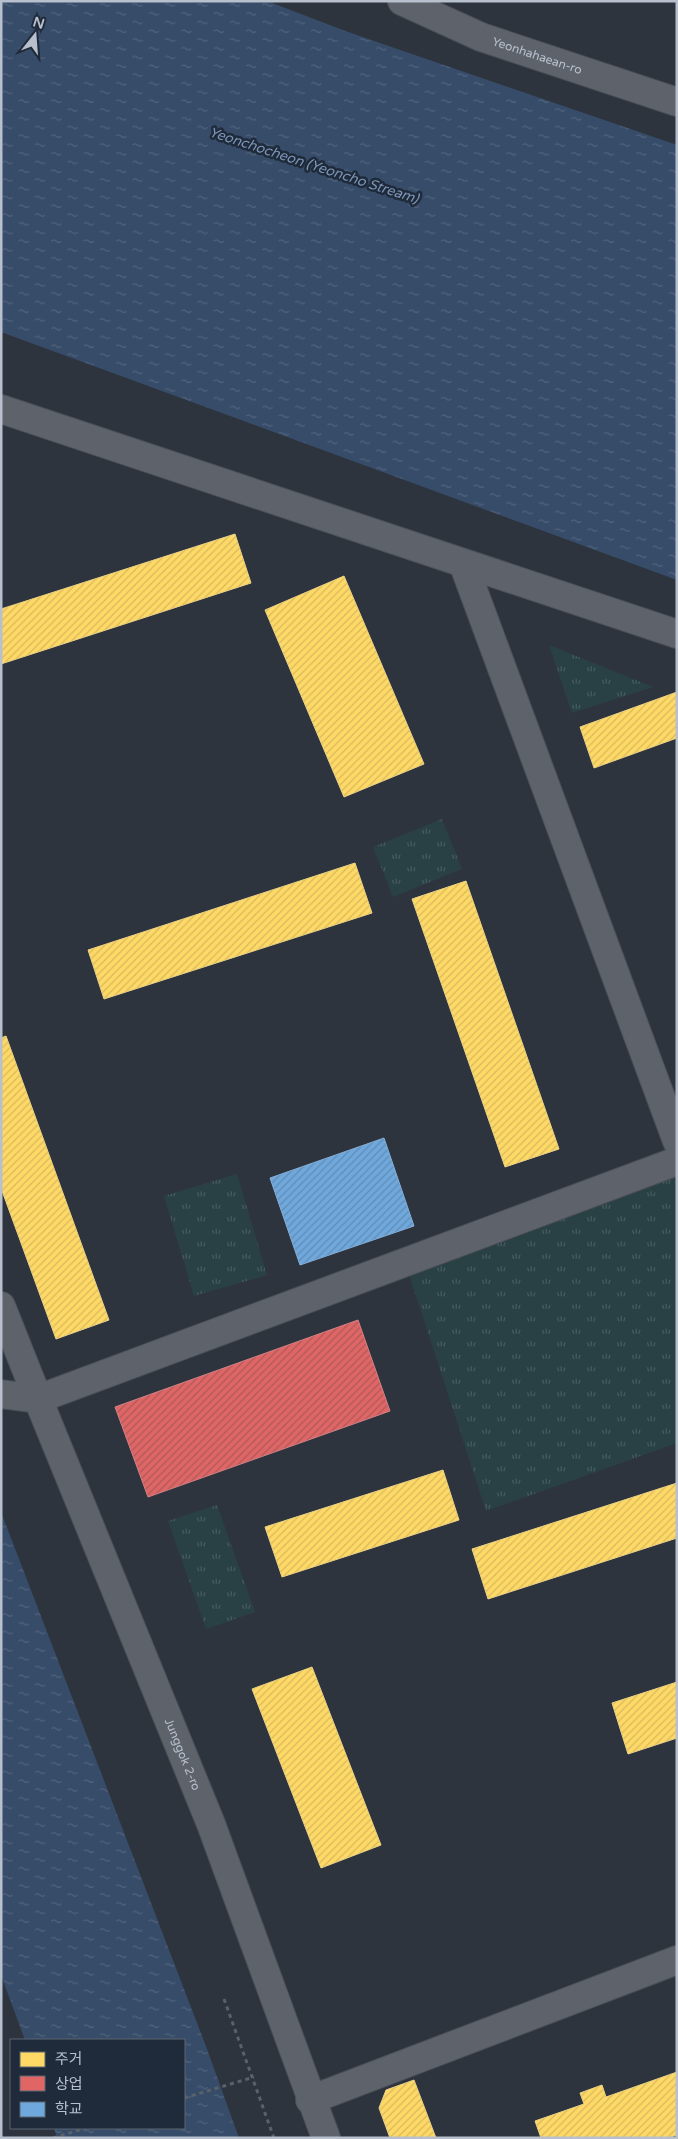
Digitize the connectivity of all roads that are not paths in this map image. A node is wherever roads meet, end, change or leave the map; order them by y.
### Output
1 (402, 1) edge
2 (677, 102) edge
3 (1, 409) edge
4 (463, 563) junction
5 (677, 634) edge
6 (677, 1140) edge
7 (677, 1162) edge
8 (1, 1306) edge
9 (17, 1397) edge
10 (677, 1960) edge
11 (310, 2100) junction
12 (326, 2138) edge

1 - 2 street, Yeonhahaean-ro
3 - 4 street
4 - 5 street
4 - 6 street
7 - 9 street
8 - 9 street, Junggok 2-ro
9 - 11 street, Junggok 2-ro
10 - 11 street
11 - 12 street, Junggok 2-ro

